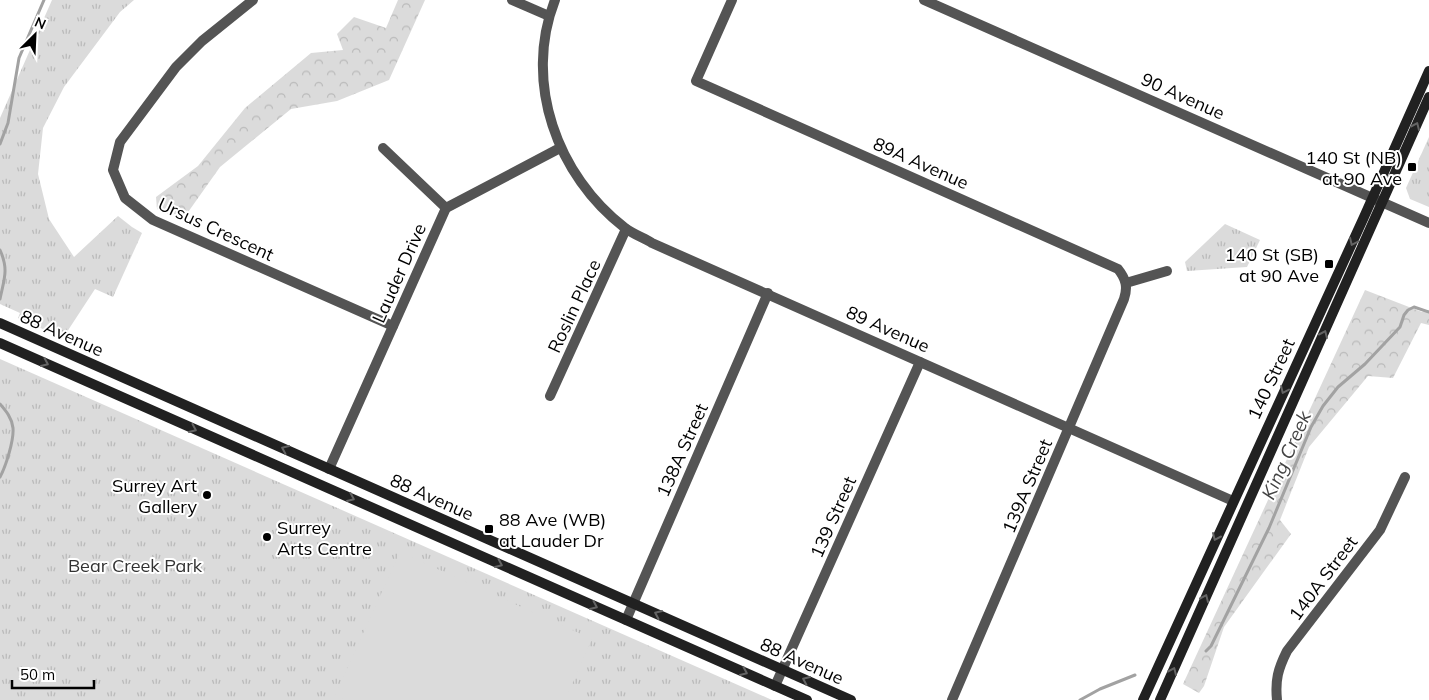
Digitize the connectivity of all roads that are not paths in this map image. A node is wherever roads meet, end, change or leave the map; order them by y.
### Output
1 (253, 0) edge
2 (512, 0) edge
3 (555, 0) edge
4 (732, 0) edge
5 (924, 0) edge
6 (549, 16) junction
7 (1429, 71) edge
8 (1429, 97) edge
9 (383, 148) dead end
10 (560, 148) junction
11 (1373, 198) junction
12 (1383, 202) junction
13 (446, 208) junction
14 (1429, 223) edge
15 (626, 229) junction
16 (1166, 271) dead end
17 (1126, 283) junction
18 (768, 293) junction
19 (2, 323) edge
20 (393, 326) junction
21 (0, 343) edge
22 (920, 362) junction
23 (550, 396) dead end
24 (1070, 427) junction
25 (329, 469) junction
26 (1405, 477) dead end
27 (306, 478) junction
28 (1233, 500) junction
29 (633, 604) junction
30 (626, 620) junction
31 (782, 670) junction
32 (775, 686) junction
33 (807, 700) edge
34 (851, 700) edge
35 (952, 700) edge
36 (1143, 700) edge
37 (1160, 700) edge
38 (1277, 700) edge

1 - 20 street, Ursus Crescent
2 - 6 street
3 - 6 street, 89 Avenue
4 - 17 street, 89A Avenue
5 - 11 street, 90 Avenue
6 - 10 street, 89 Avenue
7 - 11 main road, 140 Street
12 -> 8 main road, 140 Street
9 - 13 street
10 - 13 street, Lauder Drive
10 - 15 street, 89 Avenue
11 - 12 street, 90 Avenue
11 -> 28 main road, 140 Street
12 - 14 street, 90 Avenue
37 -> 12 main road, 140 Street
13 - 20 street, Lauder Drive
15 - 18 street, 89 Avenue
15 - 23 street, Roslin Place
16 - 17 street
17 - 24 street, 139A Street
18 - 22 street, 89 Avenue
18 - 29 street, 138A Street
25 -> 19 main road, 88 Avenue
20 - 25 street, Lauder Drive
21 -> 27 main road, 88 Avenue
22 - 24 street, 89 Avenue
22 - 31 street, 139 Street
24 - 28 street, 89 Avenue
24 - 35 street, 139A Street
25 - 27 main road
25 - 29 main road, 88 Avenue
26 - 38 street, 140A Street
27 -> 30 main road, 88 Avenue
28 -> 36 main road, 140 Street
29 - 30 street, 138A Street
31 -> 29 main road, 88 Avenue
30 -> 32 main road, 88 Avenue
31 - 32 street, 139 Street
34 -> 31 main road, 88 Avenue
32 - 33 main road, 88 Avenue

